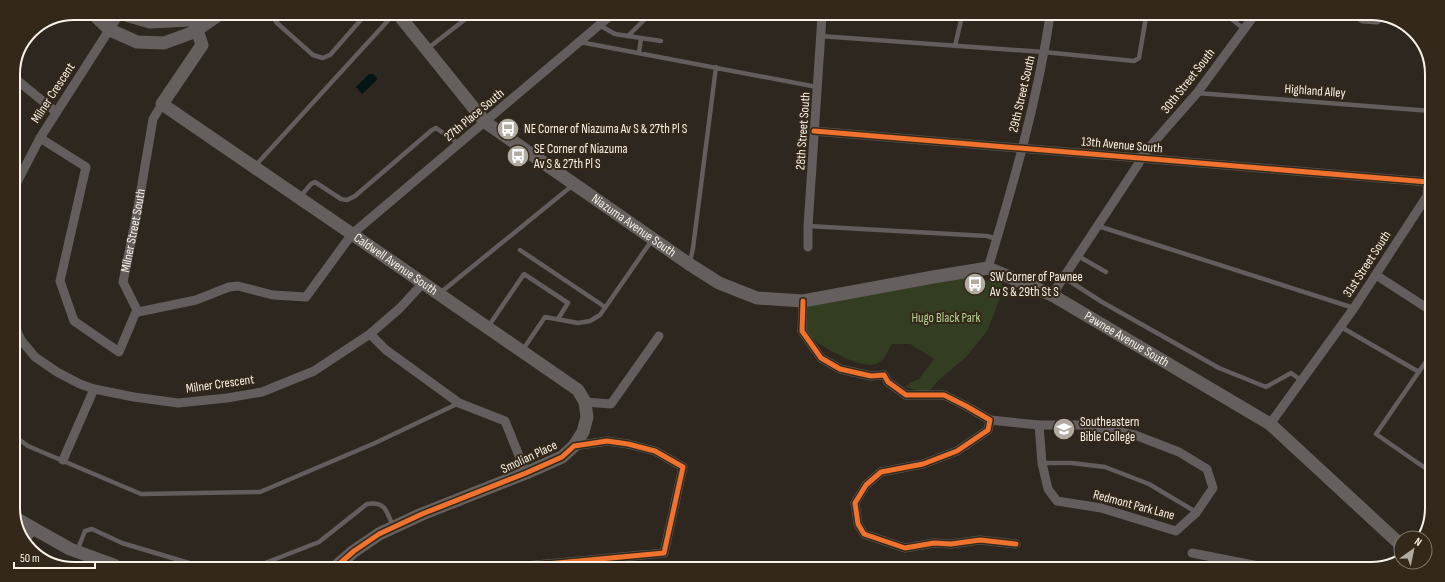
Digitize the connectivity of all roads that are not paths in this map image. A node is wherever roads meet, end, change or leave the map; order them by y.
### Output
1 (99, 20) edge
2 (116, 20) edge
3 (143, 20) edge
4 (190, 20) edge
5 (197, 20) edge
6 (275, 20) edge
7 (361, 20) edge
8 (389, 20) edge
9 (403, 20) edge
10 (464, 20) edge
11 (605, 20) edge
12 (644, 20) edge
13 (822, 20) edge
14 (961, 20) edge
15 (1049, 20) edge
16 (1145, 20) edge
17 (1233, 20) edge
18 (1251, 20) edge
19 (599, 25) junction
20 (1244, 29) junction
21 (110, 30) junction
22 (628, 36) junction
23 (820, 36) junction
24 (641, 38) junction
25 (580, 42) junction
26 (661, 42) dead end
27 (956, 46) junction
28 (426, 49) junction
29 (1044, 52) junction
30 (639, 53) junction
31 (716, 67) junction
32 (20, 83) edge
33 (817, 87) junction
34 (1197, 93) junction
35 (162, 104) junction
36 (1425, 111) edge
37 (56, 112) junction
38 (485, 122) junction
39 (814, 131) junction
40 (40, 138) junction
41 (458, 144) junction
42 (1023, 148) junction
43 (1140, 158) junction
44 (254, 167) junction
45 (20, 177) edge
46 (1425, 182) edge
47 (573, 185) junction
48 (299, 198) junction
49 (1425, 199) edge
50 (808, 226) junction
51 (1098, 226) junction
52 (352, 234) junction
53 (652, 239) junction
54 (997, 239) junction
55 (808, 247) dead end
56 (520, 250) dead end
57 (1078, 256) junction
58 (689, 264) junction
59 (988, 268) junction
60 (1106, 272) dead end
61 (1376, 275) junction
62 (1063, 277) junction
63 (423, 283) junction
64 (439, 294) junction
65 (1052, 295) junction
66 (803, 301) junction
67 (605, 307) junction
68 (1425, 307) edge
69 (1354, 308) junction
70 (138, 312) junction
71 (558, 319) junction
72 (487, 327) junction
73 (1341, 327) junction
74 (370, 334) junction
75 (20, 336) edge
76 (659, 336) dead end
77 (522, 351) junction
78 (1425, 363) edge
79 (1419, 372) junction
80 (1302, 381) junction
81 (94, 389) junction
82 (585, 402) junction
83 (459, 403) junction
84 (990, 420) junction
85 (1270, 424) junction
86 (1039, 425) junction
87 (20, 440) edge
88 (574, 446) junction
89 (62, 460) junction
90 (1042, 463) junction
91 (1425, 468) edge
92 (526, 473) junction
93 (1196, 512) junction
94 (22, 521) edge
95 (393, 527) junction
96 (35, 529) junction
97 (28, 536) edge
98 (1393, 538) edge
99 (1016, 544) dead end
100 (77, 551) junction
101 (1192, 553) dead end
102 (106, 562) edge
103 (186, 562) edge
104 (270, 562) edge
105 (341, 562) edge
106 (568, 562) edge
107 (1238, 562) edge

1 - 21 street
2 - 21 street, Milner Crescent
3 - 4 street
5 - 21 street
5 - 35 street, Milner Street South
6 - 7 lane
8 - 44 lane
9 - 28 street, Niazuma Avenue South
10 - 28 lane
11 - 19 street, 27th Place South
12 - 22 lane
13 - 23 street, 28th Street South
14 - 27 lane
15 - 29 street, 29th Street South
16 - 29 lane
17 - 20 lane
18 - 20 street, 30th Street South
19 - 22 lane
19 - 25 street, 27th Place South
20 - 34 street, 30th Street South
21 - 37 street, Milner Crescent
22 - 24 lane
23 - 27 lane
23 - 33 street, 28th Street South
24 - 26 lane
24 - 30 lane
25 - 30 lane
25 - 38 street, 27th Place South
27 - 29 lane
28 - 38 street, Niazuma Avenue South
29 - 42 street, 29th Street South
30 - 31 lane
31 - 33 lane
31 - 58 lane
32 - 37 street
33 - 39 street, 28th Street South
34 - 36 lane, Highland Alley
34 - 43 street, 30th Street South
35 - 44 street, Caldwell Avenue South
35 - 70 street, Milner Street South
37 - 40 street, Milner Crescent
38 - 41 street, 27th Place South
38 - 47 street, Niazuma Avenue South
39 - 42 street, 13th Avenue South
39 - 50 street, 28th Street South
40 - 45 street, Milner Crescent
40 - 70 street
41 - 48 lane
41 - 52 street, 27th Place South
42 - 43 street, 13th Avenue South
42 - 54 street, 29th Street South
43 - 46 street, 13th Avenue South
43 - 51 street, 30th Street South
44 - 48 street, Caldwell Avenue South
47 - 53 street, Niazuma Avenue South
47 - 64 lane
48 - 52 street, Caldwell Avenue South
49 - 61 street, 31st Street South
50 - 54 lane
50 - 55 street, 28th Street South
51 - 57 street, 30th Street South
51 - 69 lane
52 - 63 street, Caldwell Avenue South
52 - 70 street, 27th Place South
53 - 58 street, Niazuma Avenue South
53 - 67 lane
54 - 59 street, 29th Street South
56 - 67 lane
57 - 60 lane
57 - 62 street, 30th Street South
58 - 66 street, Niazuma Avenue South
59 - 65 street, Pawnee Avenue South
59 - 66 street
61 - 68 street
61 - 69 street, 31st Street South
62 - 65 street, 30th Street South
62 - 80 lane
63 - 64 street, Caldwell Avenue South
63 - 74 street, Milner Crescent
64 - 72 street, Caldwell Avenue South
65 - 85 street, Pawnee Avenue South
66 - 84 street
67 - 71 lane
69 - 73 street, 31st Street South
71 - 72 lane
71 - 77 lane
72 - 77 street, Caldwell Avenue South
73 - 79 lane
73 - 80 street, 31st Street South
74 - 81 street, Milner Crescent
74 - 83 street
75 - 81 street, Milner Crescent
76 - 82 street
77 - 82 street, Caldwell Avenue South
78 - 79 lane
79 - 91 lane
80 - 85 street, 31st Street South
81 - 89 street
82 - 88 street
83 - 89 lane
83 - 92 street
84 - 86 street, Redmont Park Lane
84 - 99 street
85 - 98 street, Pawnee Avenue South
86 - 90 street, Redmont Park Lane
86 - 93 street, Redmont Park Lane
87 - 89 lane
88 - 92 street, Smolian Place
88 - 106 street, Smolian Place
90 - 93 lane
90 - 93 street, Redmont Park Lane
92 - 95 street, Smolian Place
94 - 96 street
95 - 104 lane
95 - 105 street, Smolian Place
96 - 97 street
96 - 100 street
100 - 102 street
100 - 103 lane
101 - 107 street

